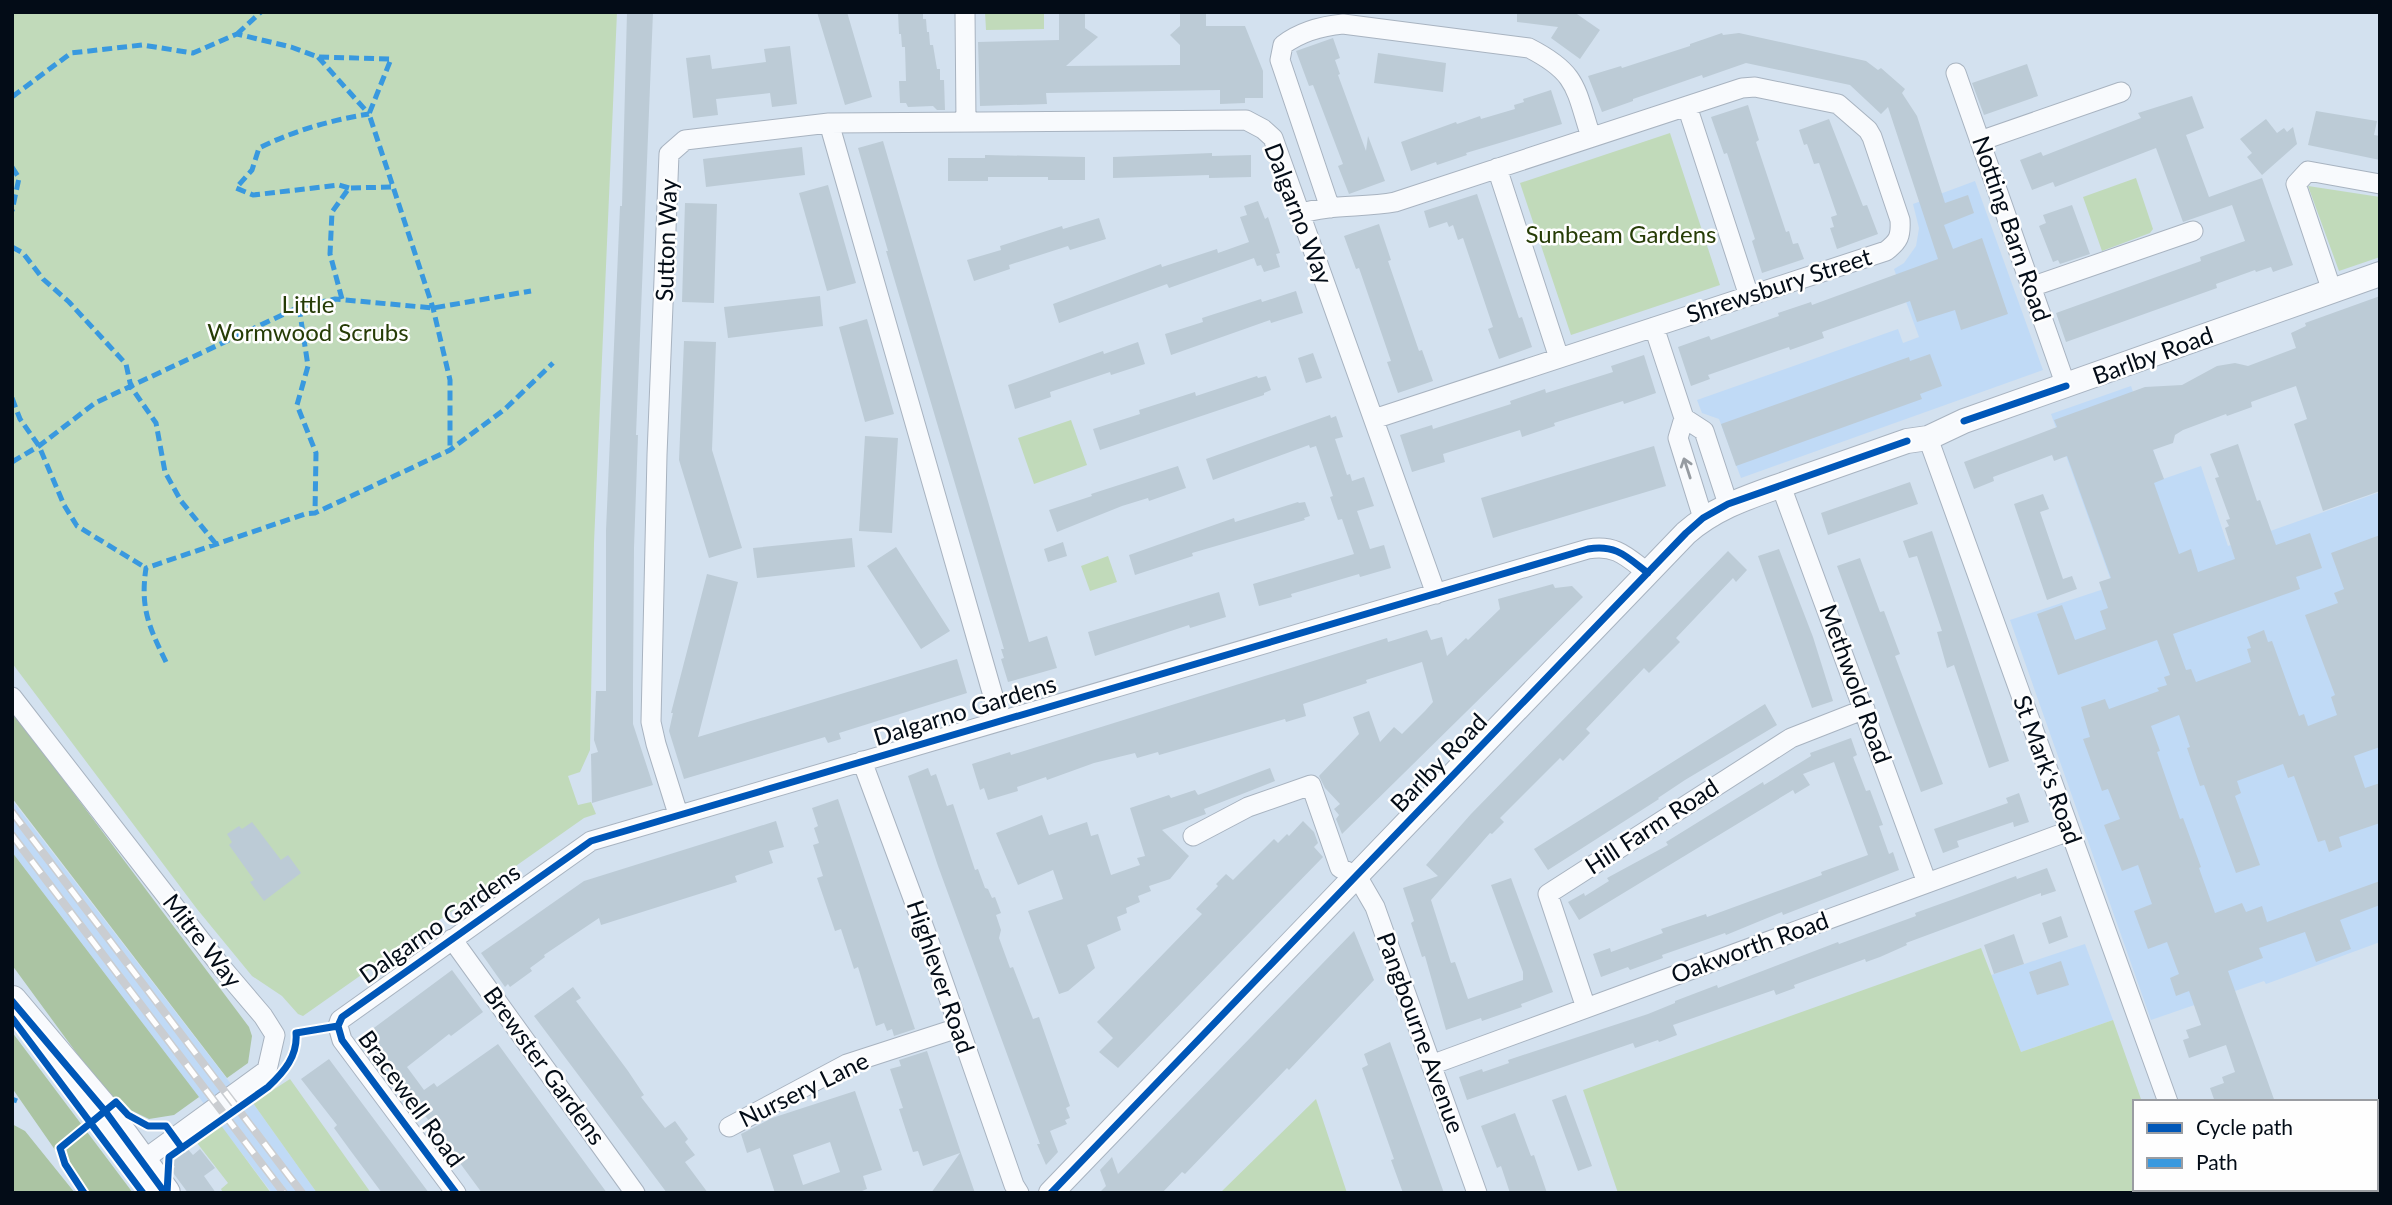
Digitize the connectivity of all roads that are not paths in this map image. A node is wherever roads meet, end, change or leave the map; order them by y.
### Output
1 (965, 12) edge
2 (1956, 73) dead end
3 (2121, 92) dead end
4 (1687, 106) junction
5 (966, 122) junction
6 (828, 123) junction
7 (1591, 137) junction
8 (1980, 141) junction
9 (1497, 168) junction
10 (2380, 184) edge
11 (1330, 208) junction
12 (1299, 214) junction
13 (2193, 231) dead end
14 (2380, 274) edge
15 (2031, 287) junction
16 (2332, 291) junction
17 (1749, 296) junction
18 (1654, 327) junction
19 (1559, 358) junction
20 (2066, 386) junction
21 (1684, 418) junction
22 (1374, 419) junction
23 (1928, 438) junction
24 (1781, 486) junction
25 (1728, 504) junction
26 (1703, 518) junction
27 (1648, 573) junction
28 (1436, 594) junction
29 (12, 697) edge
30 (1865, 709) junction
31 (1000, 720) junction
32 (862, 761) junction
33 (678, 814) junction
34 (2069, 831) junction
35 (1193, 836) dead end
36 (1357, 876) junction
37 (1927, 883) junction
38 (452, 939) junction
39 (12, 1001) edge
40 (1586, 1009) junction
41 (338, 1026) joint
42 (958, 1028) junction
43 (1431, 1065) junction
44 (2167, 1100) edge
45 (729, 1127) dead end
46 (142, 1161) junction
47 (165, 1193) edge
48 (456, 1193) edge
49 (635, 1193) edge
50 (1019, 1193) edge
51 (1051, 1193) edge
52 (1477, 1193) edge

1 - 5 street
2 - 8 street, Notting Barn Road
3 - 8 street
4 - 7 street, Shrewsbury Street
4 - 17 street
4 - 17 street, Shrewsbury Street
5 - 6 street, Dalgarno Way
5 - 12 street, Dalgarno Way
6 - 31 street
6 - 33 street, Sutton Way
7 - 9 street, Shrewsbury Street
7 - 11 street
8 - 15 street, Notting Barn Road
9 - 11 street, Shrewsbury Street
9 - 19 street
10 - 16 street
11 - 12 street, Shrewsbury Street
12 - 22 street, Dalgarno Way
13 - 15 street
14 - 16 street, Barlby Road
15 - 20 street, Notting Barn Road
16 - 20 street, Barlby Road
17 - 18 street, Shrewsbury Street
18 - 19 street, Shrewsbury Street
18 - 21 street
19 - 22 street, Shrewsbury Street
20 - 23 street, Barlby Road
21 - 25 street
26 -> 21 street
22 - 28 street, Dalgarno Way
23 - 24 street, Barlby Road
23 - 34 street, St Mark's Road
24 - 25 street, Barlby Road
24 - 30 street, Methwold Road
25 - 26 street, Barlby Road
26 - 27 street, Barlby Road
27 - 28 street, Dalgarno Gardens
27 - 36 street, Barlby Road
28 - 31 street, Dalgarno Gardens
29 - 46 street, Mitre Way
30 - 37 street, Methwold Road
30 - 40 street, Hill Farm Road
31 - 32 street, Dalgarno Gardens
32 - 33 street, Dalgarno Gardens
32 - 42 street, Highlever Road
33 - 38 street, Dalgarno Gardens
34 - 37 street, Oakworth Road
34 - 44 street, St Mark's Road
35 - 36 street, Pangbourne Avenue
36 - 43 street, Pangbourne Avenue
36 - 51 street, Barlby Road
37 - 40 street, Oakworth Road
38 - 41 street, Dalgarno Gardens
38 - 49 street, Brewster Gardens
39 - 46 main road
40 - 43 street, Oakworth Road
41 - 48 street, Bracewell Road
42 - 45 street, Nursery Lane
42 - 50 street, Highlever Road
43 - 52 street, Pangbourne Avenue
46 - 47 main road

